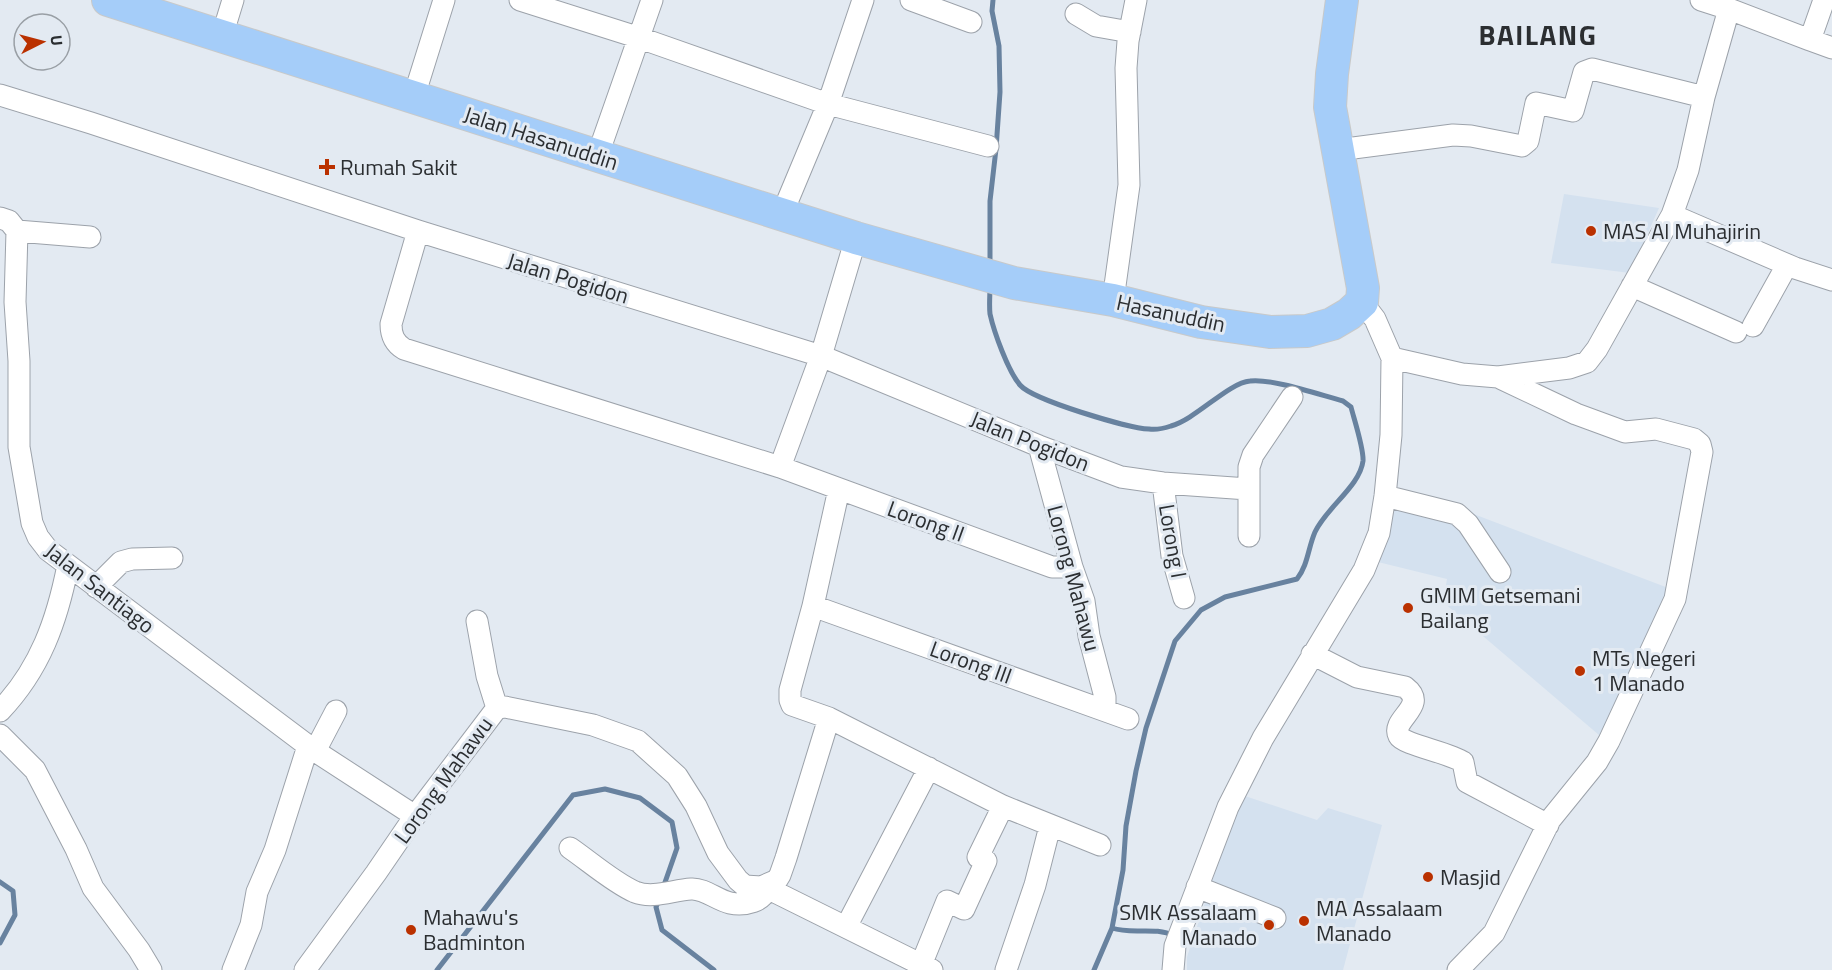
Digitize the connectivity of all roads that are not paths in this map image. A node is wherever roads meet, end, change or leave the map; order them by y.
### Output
1 (108, 0) edge
2 (233, 0) edge
3 (444, 0) edge
4 (520, 0) edge
5 (652, 0) edge
6 (863, 0) edge
7 (911, 0) edge
8 (1136, 0) edge
9 (1342, 0) edge
10 (1701, 0) edge
11 (1824, 0) edge
12 (1729, 9) junction
13 (1076, 14) dead end
14 (970, 22) dead end
15 (1130, 32) junction
16 (222, 36) junction
17 (640, 38) junction
18 (1810, 40) junction
19 (1832, 48) edge
20 (0, 95) edge
21 (414, 96) junction
22 (1704, 97) junction
23 (828, 104) junction
24 (988, 146) dead end
25 (1338, 150) junction
26 (597, 157) junction
27 (782, 214) junction
28 (1672, 215) junction
29 (0, 218) edge
30 (17, 231) junction
31 (418, 231) junction
32 (90, 237) dead end
33 (856, 238) junction
34 (1787, 265) junction
35 (975, 271) joint
36 (1832, 280) edge
37 (1632, 286) junction
38 (1113, 300) junction
39 (1362, 302) junction
40 (821, 356) junction
41 (1392, 358) junction
42 (1498, 377) junction
43 (1292, 397) dead end
44 (1039, 446) junction
45 (780, 467) junction
46 (1163, 483) junction
47 (839, 489) junction
48 (1248, 489) junction
49 (1385, 496) junction
50 (1249, 536) dead end
51 (172, 558) dead end
52 (68, 565) junction
53 (1072, 567) junction
54 (1500, 572) dead end
55 (96, 586) junction
56 (1184, 598) dead end
57 (813, 606) junction
58 (477, 621) dead end
59 (1312, 654) junction
60 (497, 708) junction
61 (1105, 710) junction
62 (0, 711) edge
63 (336, 711) dead end
64 (829, 718) junction
65 (1128, 719) dead end
66 (0, 735) edge
67 (312, 748) junction
68 (929, 768) junction
69 (1003, 806) junction
70 (415, 816) junction
71 (1548, 825) junction
72 (1050, 826) junction
73 (1100, 845) dead end
74 (570, 848) dead end
75 (772, 883) junction
76 (1197, 887) junction
77 (1275, 918) dead end
78 (846, 927) junction
79 (926, 967) edge
80 (151, 970) edge
81 (233, 970) edge
82 (304, 970) edge
83 (1006, 970) edge
84 (1173, 970) edge
85 (1458, 970) edge

1 - 16 highway, Jalan Hasanuddin
2 - 16 street
3 - 21 street
4 - 17 street
5 - 17 street
6 - 23 street
7 - 14 street
8 - 15 street
9 - 25 highway
10 - 12 street
11 - 18 street
12 - 18 street
12 - 22 street
13 - 15 street
15 - 38 street
16 - 21 highway, Jalan Hasanuddin
17 - 23 street
17 - 26 street
18 - 19 street
20 - 31 street
21 - 26 highway, Jalan Hasanuddin
22 - 25 street
22 - 28 street
23 - 24 street
23 - 27 street
25 - 39 highway
26 - 27 highway, Jalan Hasanuddin
27 - 33 highway, Jalan Hasanuddin
28 - 34 street
28 - 37 street
29 - 30 street
30 - 32 street
30 - 52 street, Jalan Santiago
31 - 40 street, Jalan Pogidon
31 - 45 street, Lorong II
33 - 35 highway, Jalan Hasanuddin
33 - 40 street
34 - 36 street
34 - 37 street
35 - 38 highway, Hasanuddin
37 - 42 street
38 - 39 highway, Hasanuddin
39 - 41 street
40 - 44 street, Jalan Pogidon
40 - 45 street
41 - 42 street
41 - 49 street
42 - 71 street
43 - 48 street
44 - 46 street, Jalan Pogidon
44 - 53 street, Lorong Mahawu
45 - 47 street, Lorong II
46 - 48 street, Jalan Pogidon
46 - 56 street, Lorong I
47 - 53 street, Lorong II
47 - 57 street
48 - 50 street
49 - 54 street
49 - 59 street
51 - 55 street
52 - 55 street, Jalan Santiago
52 - 62 street
53 - 61 street, Lorong Mahawu
55 - 67 street, Jalan Santiago
57 - 61 street, Lorong III
57 - 64 street
58 - 60 street
59 - 71 street
59 - 76 street
60 - 70 street, Lorong Mahawu
60 - 75 street, Lorong Mahawu
61 - 65 street, Lorong III
63 - 67 street
64 - 68 street
64 - 75 street
66 - 80 street
67 - 70 street, Jalan Santiago
67 - 81 street
68 - 69 street
68 - 78 street
69 - 72 street
69 - 79 street
70 - 82 street, Lorong Mahawu
71 - 85 street
72 - 73 street
72 - 83 street
74 - 75 street
75 - 78 street
76 - 77 street
76 - 84 street
78 - 79 street

